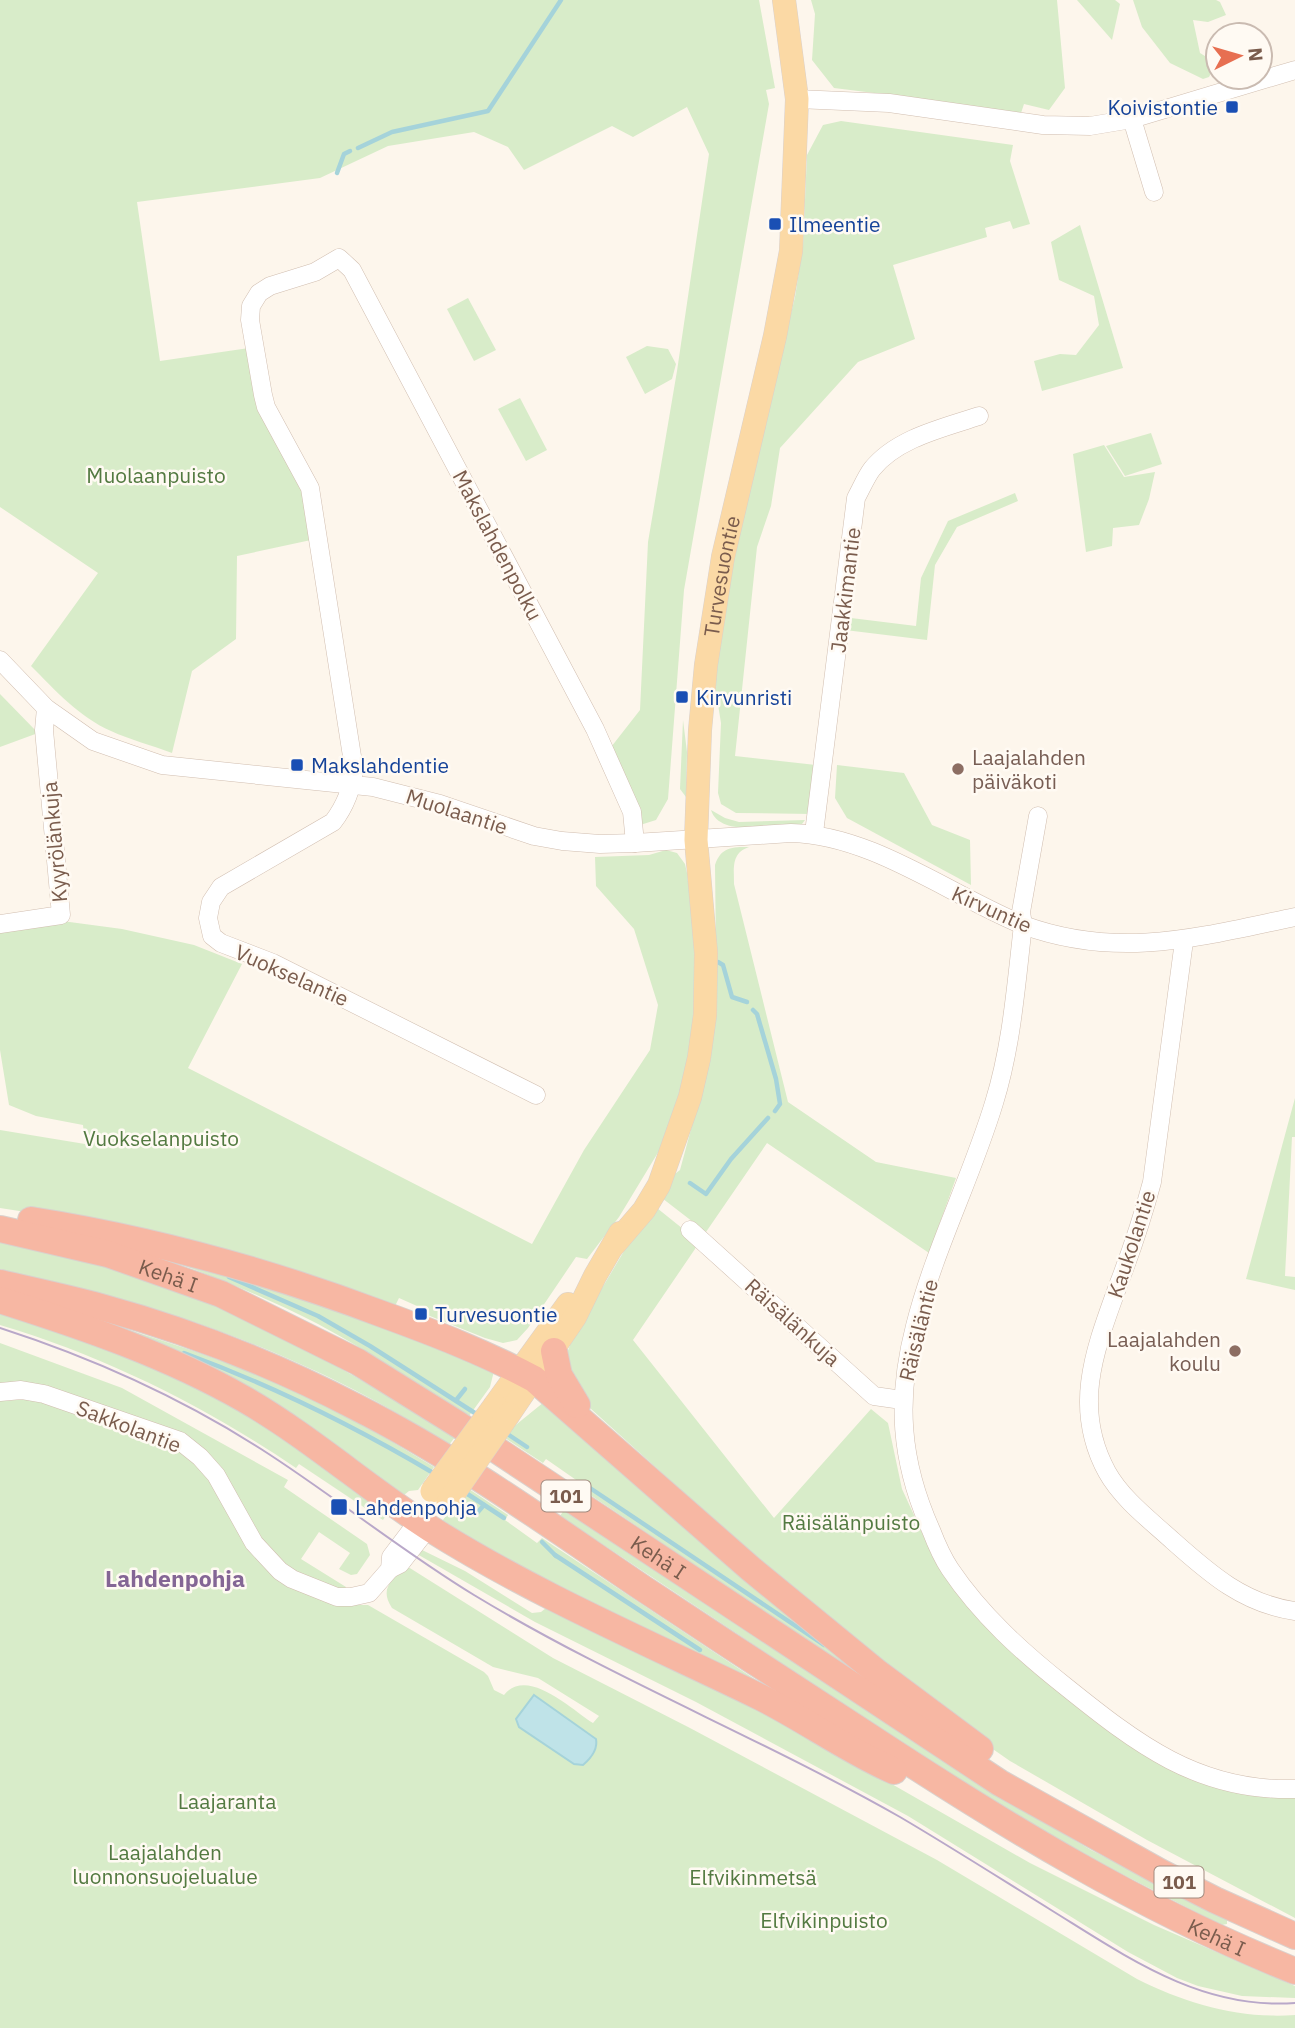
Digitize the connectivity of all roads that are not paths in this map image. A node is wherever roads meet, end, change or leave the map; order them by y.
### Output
1 (784, 0) edge
2 (1295, 70) edge
3 (797, 99) junction
4 (1132, 118) junction
5 (1154, 192) dead end
6 (979, 416) dead end
7 (0, 660) edge
8 (46, 708) junction
9 (352, 784) junction
10 (1038, 816) dead end
11 (814, 833) junction
12 (696, 840) junction
13 (635, 843) junction
14 (1295, 917) edge
15 (0, 924) edge
16 (1023, 925) junction
17 (1184, 941) junction
18 (536, 1095) dead end
19 (0, 1215) edge
20 (0, 1229) edge
21 (690, 1230) dead end
22 (595, 1276) junction
23 (0, 1283) edge
24 (0, 1300) edge
25 (554, 1352) junction
26 (526, 1375) junction
27 (0, 1392) edge
28 (902, 1400) junction
29 (594, 1429) junction
30 (424, 1524) junction
31 (1295, 1611) edge
32 (1295, 1789) edge
33 (985, 1812) junction
34 (1095, 1838) junction
35 (1295, 1936) edge
36 (1295, 1971) edge

1 - 3 main road, Turvesuontie
2 - 4 street
3 - 4 street
3 - 12 main road, Turvesuontie
4 - 5 street
6 - 11 street, Jaakkimantie
7 - 8 street, Muolaantie
8 - 9 street, Muolaantie
8 - 15 street, Kyyrölänkuja
9 - 13 street, Muolaantie
9 - 13 street, Makslahdenpolku
9 - 18 street, Vuokselantie
10 - 16 street, Räisäläntie
11 - 12 street, Kirvuntie
11 - 16 street, Kirvuntie
12 - 13 street, Muolaantie
12 - 22 main road, Turvesuontie
14 - 17 street, Kirvuntie
16 - 17 street, Kirvuntie
16 - 28 street, Räisäläntie
17 - 31 street, Kaukolantie
19 - 26 highway
20 - 34 highway, Kehä I / 101
21 - 28 street, Räisälänkuja
22 - 25 main road, Turvesuontie
22 - 26 main road, Turvesuontie
23 - 33 highway, Kehä I / 101
24 - 30 highway
25 - 26 main road, Turvesuontie
25 - 29 highway
26 - 29 highway
26 - 30 main road, Turvesuontie, bridge
27 - 30 street, Sakkolantie
28 - 32 street, Räisäläntie
29 - 34 highway
30 - 33 highway
33 - 36 highway, Kehä I / 101
34 - 35 highway, Kehä I / 101

